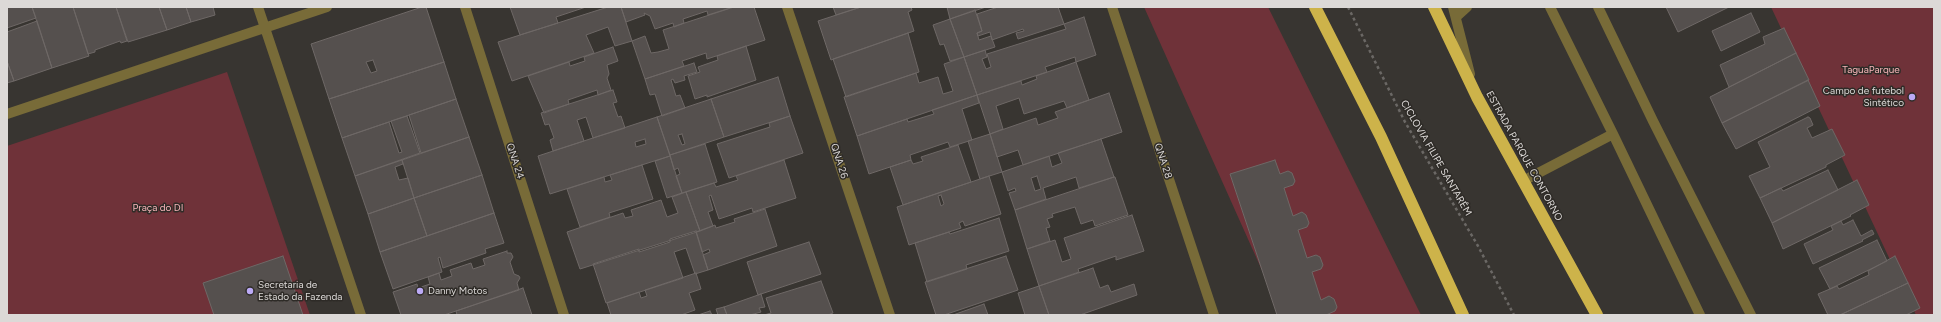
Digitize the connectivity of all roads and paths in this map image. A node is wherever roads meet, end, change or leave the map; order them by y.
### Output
1 (258, 7) edge
2 (327, 7) edge
3 (465, 7) edge
4 (787, 7) edge
5 (1112, 7) edge
6 (1315, 7) edge
7 (1348, 7) edge
8 (1434, 7) edge
9 (1467, 7) edge
10 (1550, 7) edge
11 (1598, 7) edge
12 (1455, 12) edge
13 (265, 27) junction
14 (1474, 89) junction
15 (7, 114) edge
16 (1613, 134) junction
17 (1523, 181) junction
18 (362, 315) edge
19 (564, 315) edge
20 (890, 315) edge
21 (1214, 315) edge
22 (1463, 315) edge
23 (1514, 315) edge
24 (1597, 315) edge
25 (1700, 315) edge
26 (1751, 315) edge

1 - 13 street
2 - 13 street
3 - 19 street, QNA 24
4 - 20 street, QNA 26
5 - 21 street, QNA 28
6 - 22 highway
7 - 23 path, CICLOVIA FILIPE SANTARÉM
8 - 14 highway, ESTRADA PARQUE CONTORNO
9 - 12 street
10 - 16 street
11 - 26 street
12 - 14 street
13 - 15 street
13 - 18 street
14 - 17 highway, ESTRADA PARQUE CONTORNO
16 - 17 street
16 - 25 street
17 - 24 highway, ESTRADA PARQUE CONTORNO

